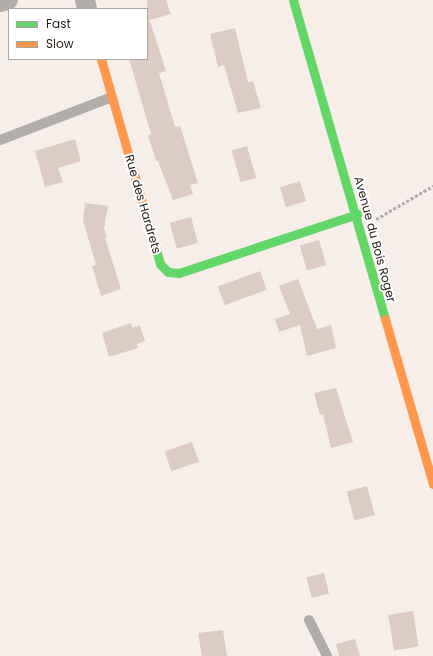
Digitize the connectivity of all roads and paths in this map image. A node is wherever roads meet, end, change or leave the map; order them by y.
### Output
1 (8, 0) edge
2 (293, 0) edge
3 (0, 2) edge
4 (101, 60) edge
5 (112, 97) junction
6 (0, 140) edge
7 (433, 186) edge
8 (356, 214) junction
9 (360, 228) junction
10 (433, 484) edge
11 (309, 620) dead end
12 (327, 656) edge

1 - 3 street
2 - 8 main road, Avenue du Bois Roger
4 - 5 main road, Rue des Hardrets
5 - 6 lane
5 - 8 main road, Rue des Hardrets
7 - 9 path
8 - 9 main road, Avenue du Bois Roger
9 - 10 main road, Avenue du Bois Roger
11 - 12 lane

